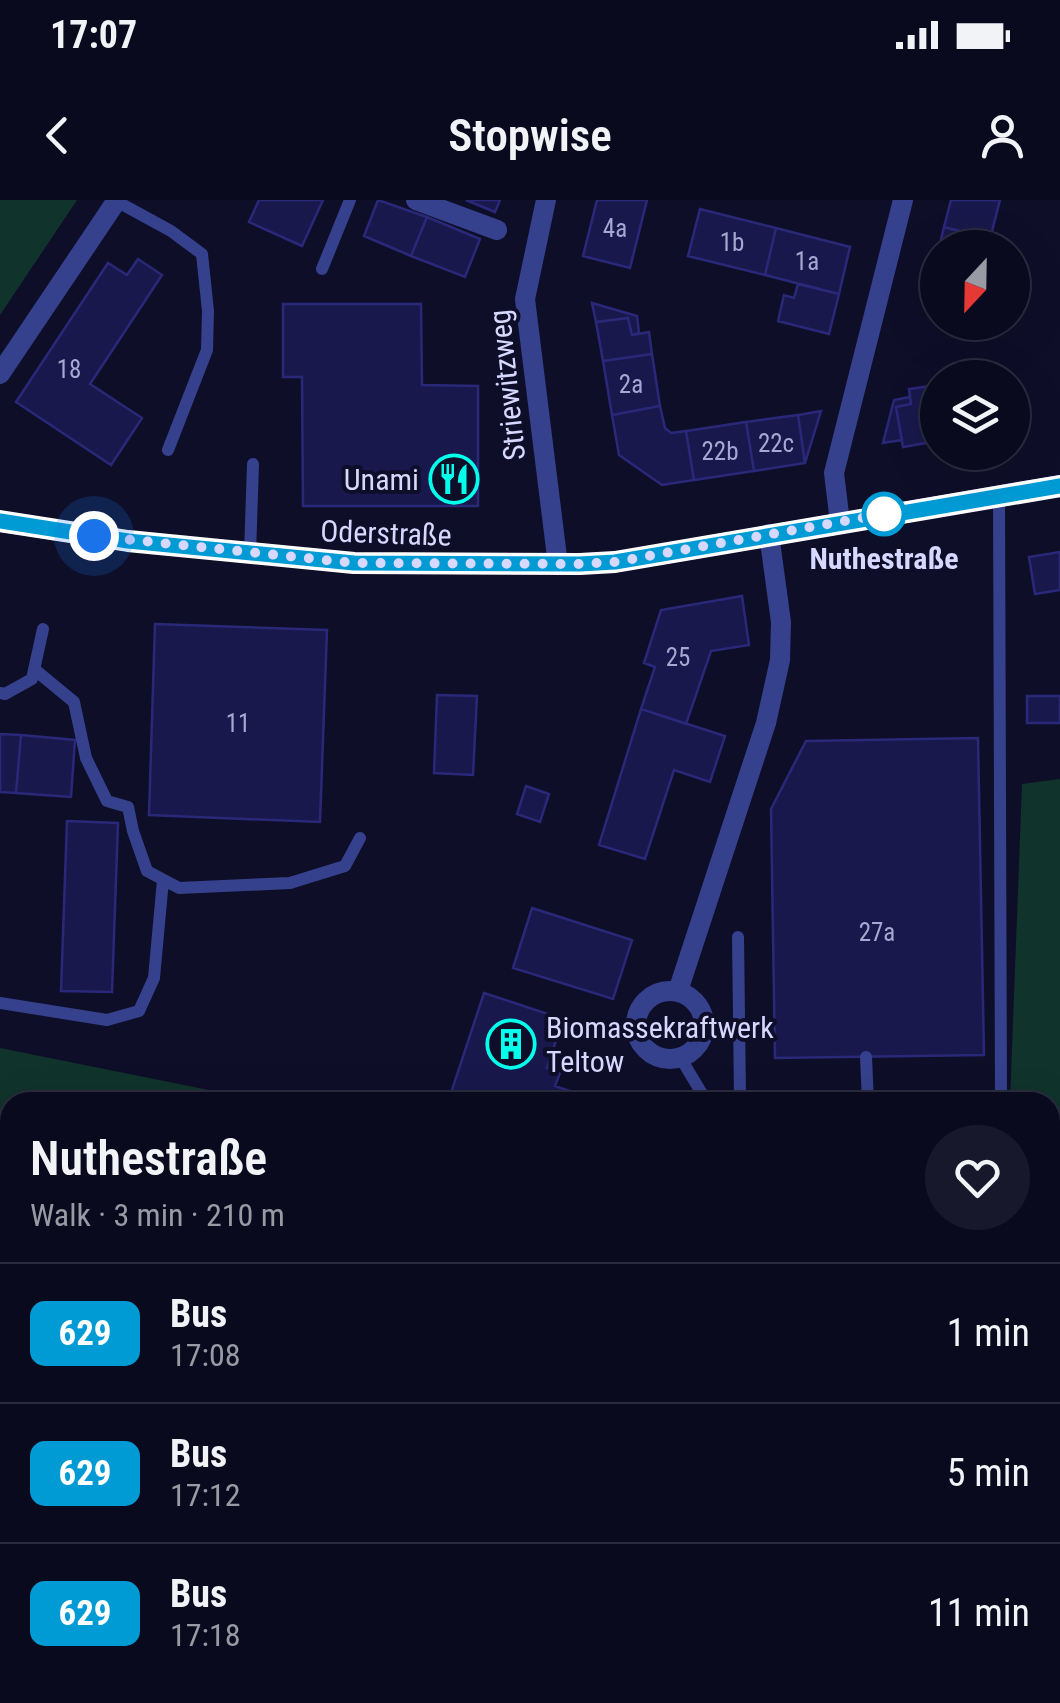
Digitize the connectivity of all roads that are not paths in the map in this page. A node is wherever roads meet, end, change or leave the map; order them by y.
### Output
1 (116, 200) edge
2 (350, 200) edge
3 (416, 200) edge
4 (546, 200) edge
5 (903, 200) edge
6 (496, 230) dead end
7 (322, 269) dead end
8 (0, 374) edge
9 (168, 450) dead end
10 (253, 464) dead end
11 (1060, 486) edge
12 (1000, 495) junction
13 (0, 522) edge
14 (840, 522) junction
15 (769, 534) junction
16 (250, 554) junction
17 (558, 565) junction
18 (43, 628) dead end
19 (34, 669) junction
20 (0, 693) edge
21 (360, 838) dead end
22 (163, 880) junction
23 (738, 937) dead end
24 (678, 991) junction
25 (0, 1003) edge
26 (680, 1057) junction
27 (866, 1057) dead end
28 (702, 1092) edge
29 (740, 1092) edge
30 (868, 1092) edge
31 (1001, 1092) edge

1 - 8 street
1 - 9 lane
2 - 7 lane
3 - 6 street
4 - 17 street, Striewitzweg
5 - 14 street
10 - 16 lane
11 - 12 main road, Oderstraße
12 - 14 main road, Oderstraße
12 - 31 lane
13 - 16 main road, Oderstraße
14 - 15 main road, Oderstraße
15 - 17 main road, Oderstraße
15 - 24 street
16 - 17 main road, Oderstraße
18 - 19 lane
19 - 20 lane
19 - 22 lane
21 - 22 lane
22 - 25 lane
23 - 29 lane
24 - 26 street
24 - 26 street
26 - 28 lane
27 - 30 lane

